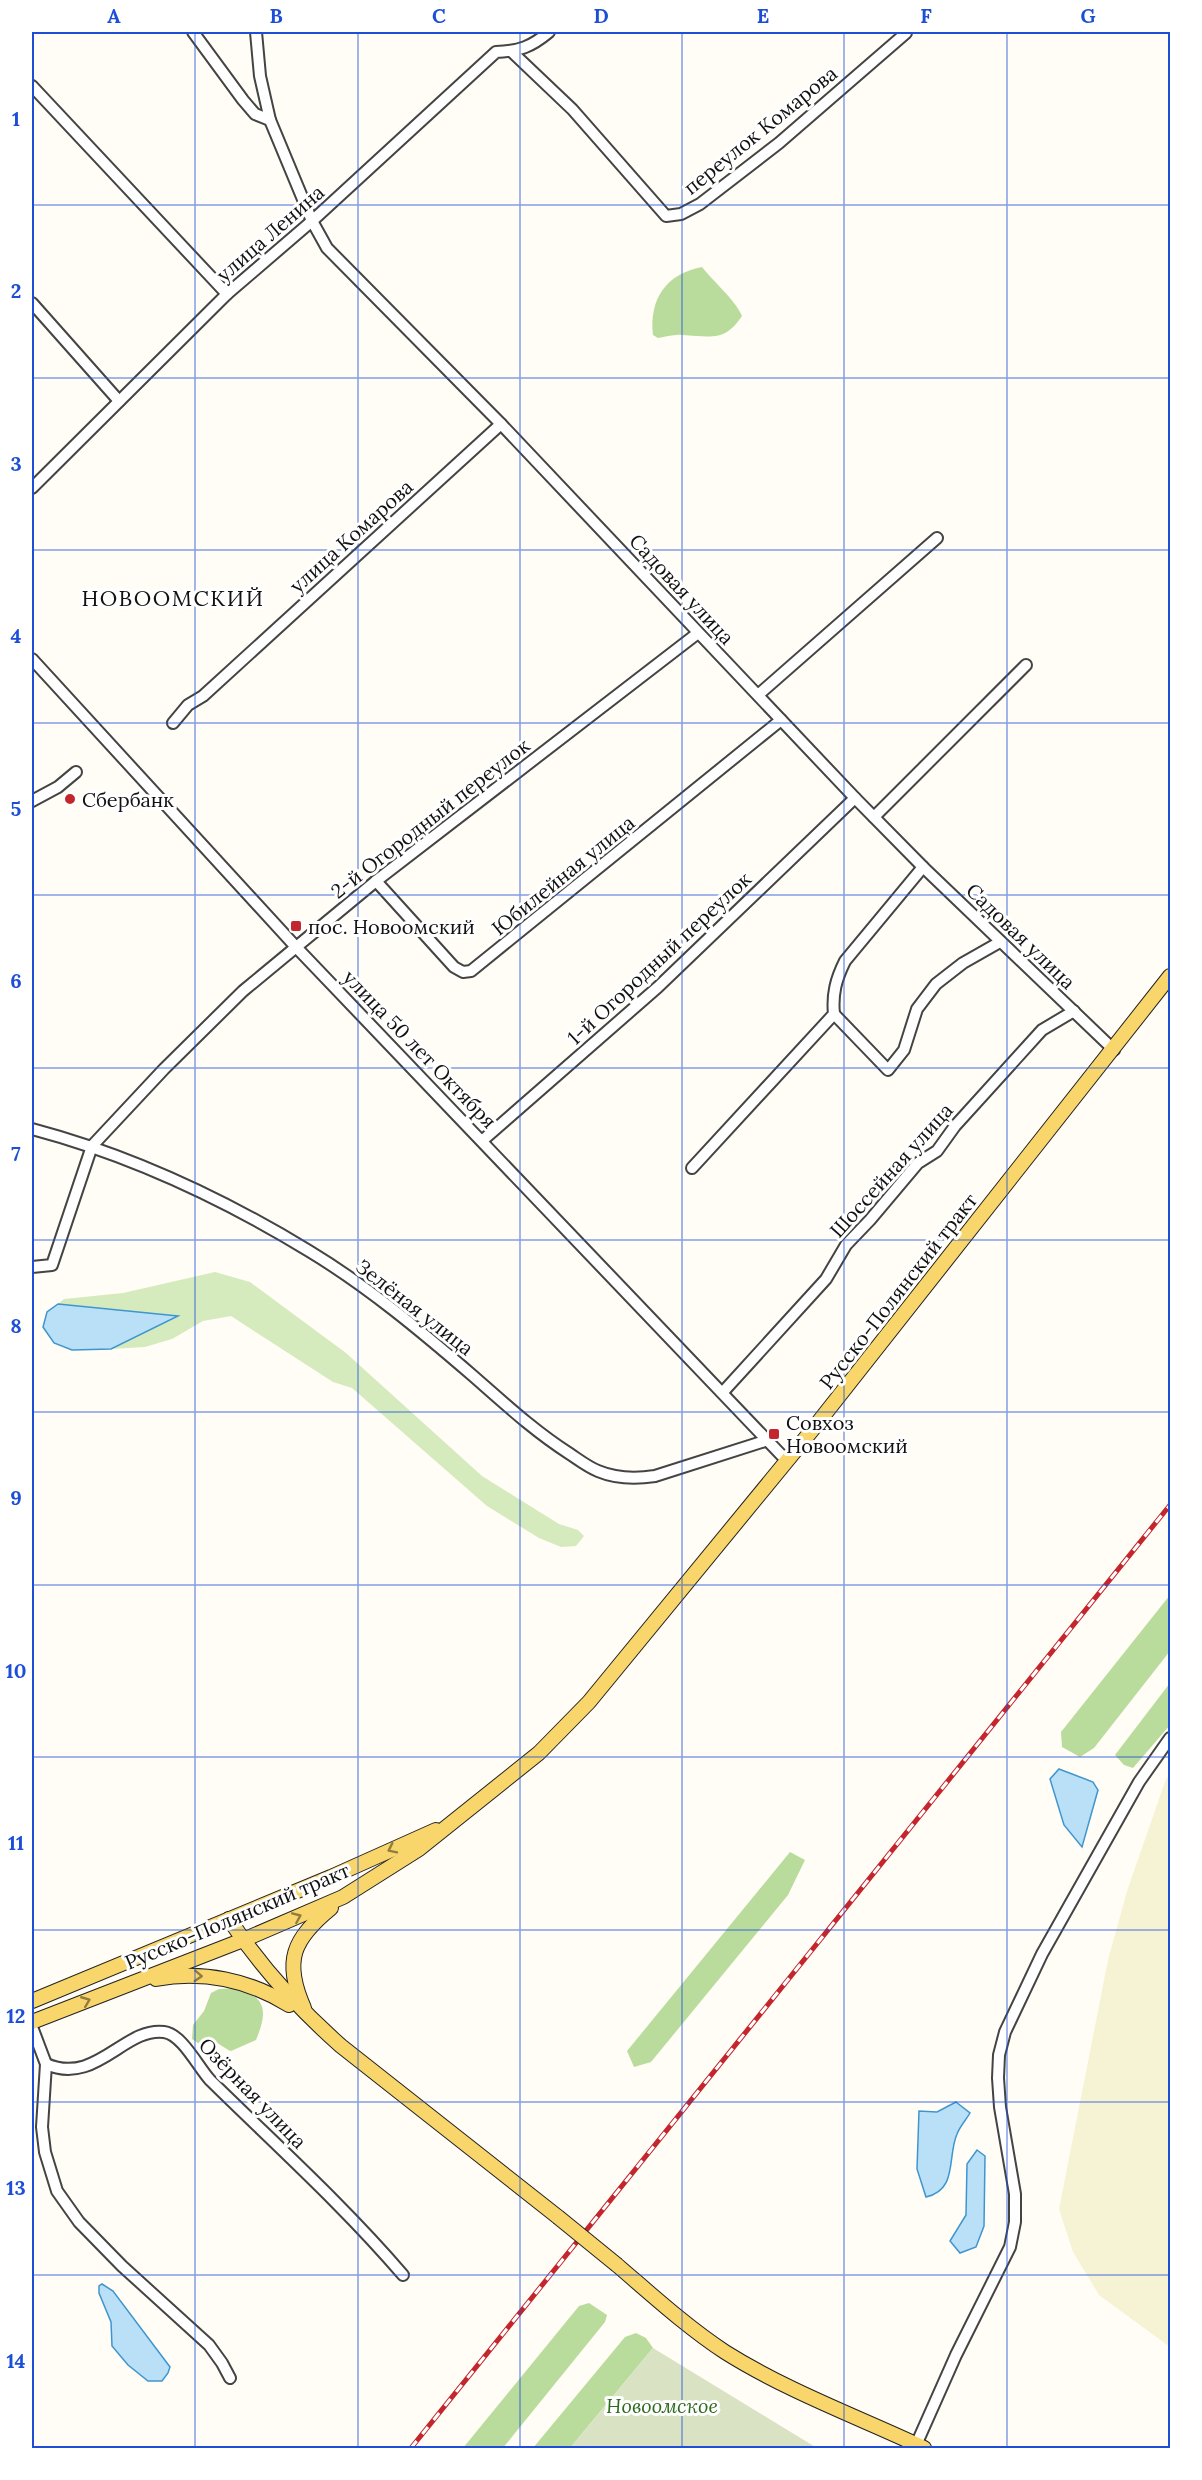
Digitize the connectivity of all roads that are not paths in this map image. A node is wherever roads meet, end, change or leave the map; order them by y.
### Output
1 (193, 32) edge
2 (256, 32) edge
3 (549, 32) edge
4 (906, 33) dead end
5 (512, 51) junction
6 (32, 86) edge
7 (270, 120) junction
8 (312, 221) junction
9 (227, 294) junction
10 (32, 303) edge
11 (119, 401) junction
12 (501, 424) junction
13 (32, 488) edge
14 (937, 538) dead end
15 (698, 633) junction
16 (32, 658) edge
17 (1026, 665) dead end
18 (758, 695) junction
19 (781, 720) junction
20 (173, 723) dead end
21 (76, 772) dead end
22 (855, 798) junction
23 (32, 801) edge
24 (874, 817) junction
25 (924, 867) junction
26 (376, 881) junction
27 (1000, 942) junction
28 (296, 947) junction
29 (1170, 976) edge
30 (1074, 1011) junction
31 (834, 1014) junction
32 (1114, 1050) junction
33 (32, 1129) edge
34 (483, 1140) junction
35 (92, 1146) junction
36 (692, 1168) dead end
37 (32, 1267) edge
38 (723, 1392) junction
39 (768, 1440) junction
40 (787, 1461) junction
41 (1170, 1738) edge
42 (446, 1826) junction
43 (343, 1898) junction
44 (229, 1919) junction
45 (243, 1940) junction
46 (120, 1987) junction
47 (32, 2001) edge
48 (309, 2018) junction
49 (32, 2022) edge
50 (32, 2027) edge
51 (46, 2064) junction
52 (403, 2275) dead end
53 (230, 2378) dead end
54 (920, 2447) edge

1 - 7 street
2 - 7 street, Садовая улица
3 - 5 street, улица Ленина
4 - 5 street, переулок Комарова
5 - 8 street, улица Ленина
6 - 9 street
7 - 8 street, Садовая улица
8 - 9 street, улица Ленина
8 - 12 street, Садовая улица
9 - 11 street, улица Ленина
10 - 11 street
11 - 13 street, улица Ленина
12 - 15 street, Садовая улица
12 - 20 street, улица Комарова
14 - 18 street
15 - 18 street, Садовая улица
15 - 26 street, 2-й Огородный переулок
16 - 28 street, улица 50 лет Октября
17 - 24 street
18 - 19 street, Садовая улица
19 - 22 street, Садовая улица
19 - 26 street, Юбилейная улица
21 - 23 street
22 - 24 street, Садовая улица
22 - 34 street, 1-й Огородный переулок
24 - 25 street, Садовая улица
25 - 27 street, Садовая улица
25 - 31 street
26 - 28 street, 2-й Огородный переулок
27 - 30 street, Садовая улица
27 - 31 street
28 - 34 street, улица 50 лет Октября
28 - 35 street, 2-й Огородный переулок
29 - 32 main road, Русско-Полянский тракт
30 - 32 street, Садовая улица
30 - 38 street, Шоссейная улица
31 - 36 street
32 - 40 main road, Русско-Полянский тракт
33 - 35 street, Зелёная улица
34 - 38 street, улица 50 лет Октября
35 - 37 street
35 - 39 street, Зелёная улица
38 - 39 street, улица 50 лет Октября
39 - 40 street, улица 50 лет Октября
40 - 42 main road, Русско-Полянский тракт
41 - 54 street
42 - 43 main road, Русско-Полянский тракт
42 -> 44 main road, Русско-Полянский тракт
45 -> 43 main road, Русско-Полянский тракт
43 - 48 main road
44 - 45 main road
44 - 47 main road, Русско-Полянский тракт
45 - 46 main road, Русско-Полянский тракт
45 - 48 main road
46 -> 48 main road
49 -> 46 main road, Русско-Полянский тракт
48 - 54 main road, bridge
50 - 51 street
51 - 52 street, Озёрная улица
51 - 53 street

